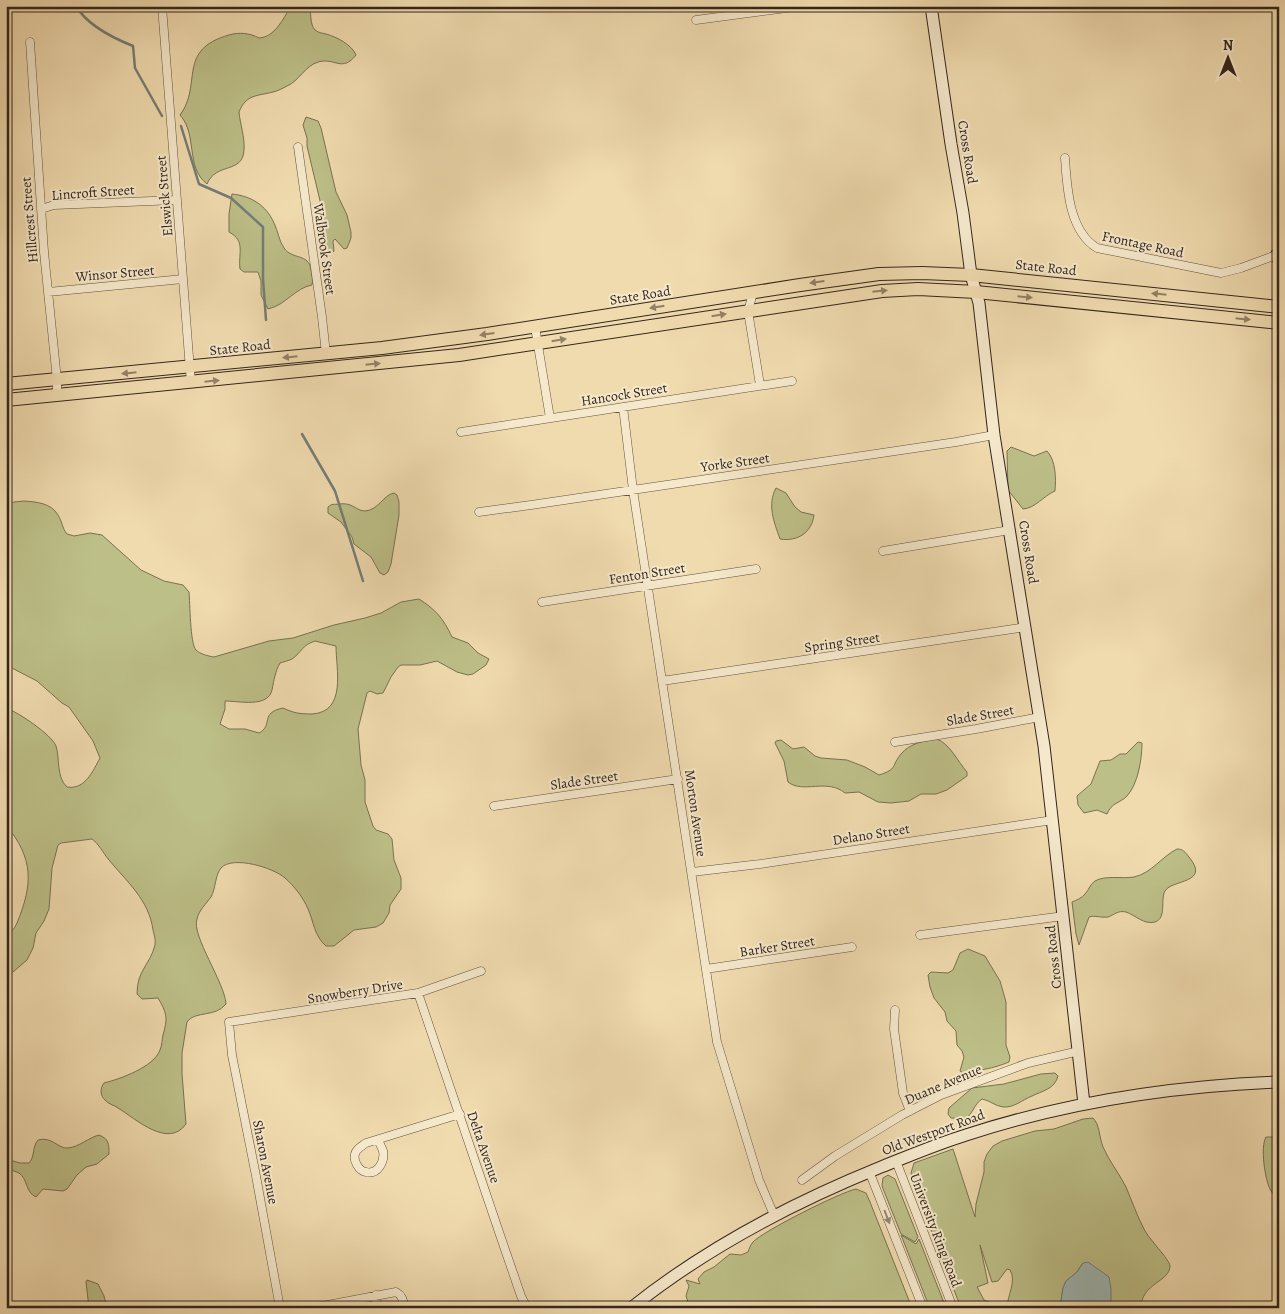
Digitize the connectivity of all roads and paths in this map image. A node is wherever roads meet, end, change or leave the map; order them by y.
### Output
1 (162, 6) edge
2 (802, 6) edge
3 (931, 6) edge
4 (696, 20) dead end
5 (30, 42) dead end
6 (298, 148) dead end
7 (1065, 158) dead end
8 (176, 200) junction
9 (41, 208) junction
10 (1278, 256) edge
11 (970, 274) junction
12 (183, 279) junction
13 (48, 292) junction
14 (976, 292) junction
15 (753, 293) junction
16 (1279, 307) edge
17 (748, 311) junction
18 (1279, 323) edge
19 (535, 327) junction
20 (538, 343) junction
21 (326, 354) junction
22 (189, 367) junction
23 (57, 380) junction
24 (792, 381) dead end
25 (191, 383) junction
26 (6, 384) edge
27 (760, 386) junction
28 (57, 396) junction
29 (6, 400) edge
30 (623, 407) junction
31 (550, 418) junction
32 (460, 432) dead end
33 (994, 435) junction
34 (633, 490) junction
35 (479, 512) dead end
36 (1010, 530) junction
37 (883, 551) dead end
38 (756, 569) dead end
39 (648, 586) junction
40 (542, 602) dead end
41 (1026, 627) junction
42 (662, 681) junction
43 (1040, 717) junction
44 (895, 742) dead end
45 (678, 779) junction
46 (494, 806) dead end
47 (1053, 820) junction
48 (692, 872) junction
49 (1064, 916) junction
50 (920, 935) dead end
51 (852, 947) dead end
52 (706, 969) junction
53 (481, 971) dead end
54 (418, 993) junction
55 (895, 1010) dead end
56 (230, 1021) joint
57 (1079, 1051) junction
58 (1279, 1082) edge
59 (1084, 1104) junction
60 (910, 1111) junction
61 (460, 1114) junction
62 (378, 1140) junction
63 (896, 1161) junction
64 (869, 1172) junction
65 (802, 1180) dead end
66 (774, 1216) junction
67 (376, 1295) junction
68 (280, 1308) edge
69 (312, 1308) edge
70 (377, 1308) edge
71 (404, 1308) edge
72 (527, 1308) edge
73 (631, 1308) edge
74 (923, 1308) edge
75 (953, 1308) edge

1 - 8 street, Elswick Street
2 - 4 street
3 - 11 street, Cross Road
5 - 9 street, Hillcrest Street
6 - 21 street, Walbrook Street
7 - 10 street, Frontage Road
8 - 9 street, Lincroft Street
8 - 12 street, Elswick Street
9 - 13 street, Hillcrest Street
11 - 14 street, Cross Road
11 -> 15 main road, State Road
16 -> 11 main road, State Road
12 - 13 street, Winsor Street
12 - 22 street, Elswick Street
13 - 23 street, Hillcrest Street
17 -> 14 main road
14 -> 18 main road
14 - 33 street, Cross Road
15 - 17 street
15 -> 19 main road, State Road
20 -> 17 main road
17 - 27 street
19 - 20 street
19 -> 21 main road, State Road
25 -> 20 main road
20 - 31 street
21 -> 22 main road, State Road
22 -> 23 main road, State Road
22 - 25 street, Elswick Street
23 - 26 main road, State Road
23 - 28 street, Hillcrest Street
24 - 27 street, Hancock Street
25 - 28 main road
27 - 30 street, Hancock Street
28 - 29 main road
30 - 31 street, Hancock Street
30 - 34 street, Morton Avenue
31 - 32 street, Hancock Street
33 - 34 street, Yorke Street
33 - 36 street, Cross Road
34 - 35 street, Yorke Street
34 - 39 street, Morton Avenue
36 - 37 street
36 - 41 street, Cross Road
38 - 39 street, Fenton Street
39 - 40 street, Fenton Street
39 - 42 street, Morton Avenue
41 - 42 street, Spring Street
41 - 43 street, Cross Road
42 - 45 street, Morton Avenue
43 - 44 street, Slade Street
43 - 47 street, Cross Road
45 - 46 street, Slade Street
45 - 48 street, Morton Avenue
47 - 48 street, Delano Street
47 - 49 street, Cross Road
48 - 52 street, Morton Avenue
49 - 50 street
49 - 57 street, Cross Road
51 - 52 street, Barker Street
52 - 66 street, Morton Avenue
53 - 54 street, Snowberry Drive
54 - 56 street, Snowberry Drive
54 - 61 street, Delta Avenue
55 - 60 street
56 - 68 street, Sharon Avenue
57 - 59 street, Cross Road
57 - 60 street, Duane Avenue
58 - 59 street, Old Westport Road
59 - 63 street, Old Westport Road
60 - 65 street, Duane Avenue
61 - 62 street
61 - 72 street, Delta Avenue
62 - 62 street
63 - 64 street, Old Westport Road
63 - 75 street, University Ring Road
64 - 66 street, Old Westport Road
64 -> 74 street
66 - 73 street, Old Westport Road
67 - 69 street
67 - 70 street
67 - 71 street

